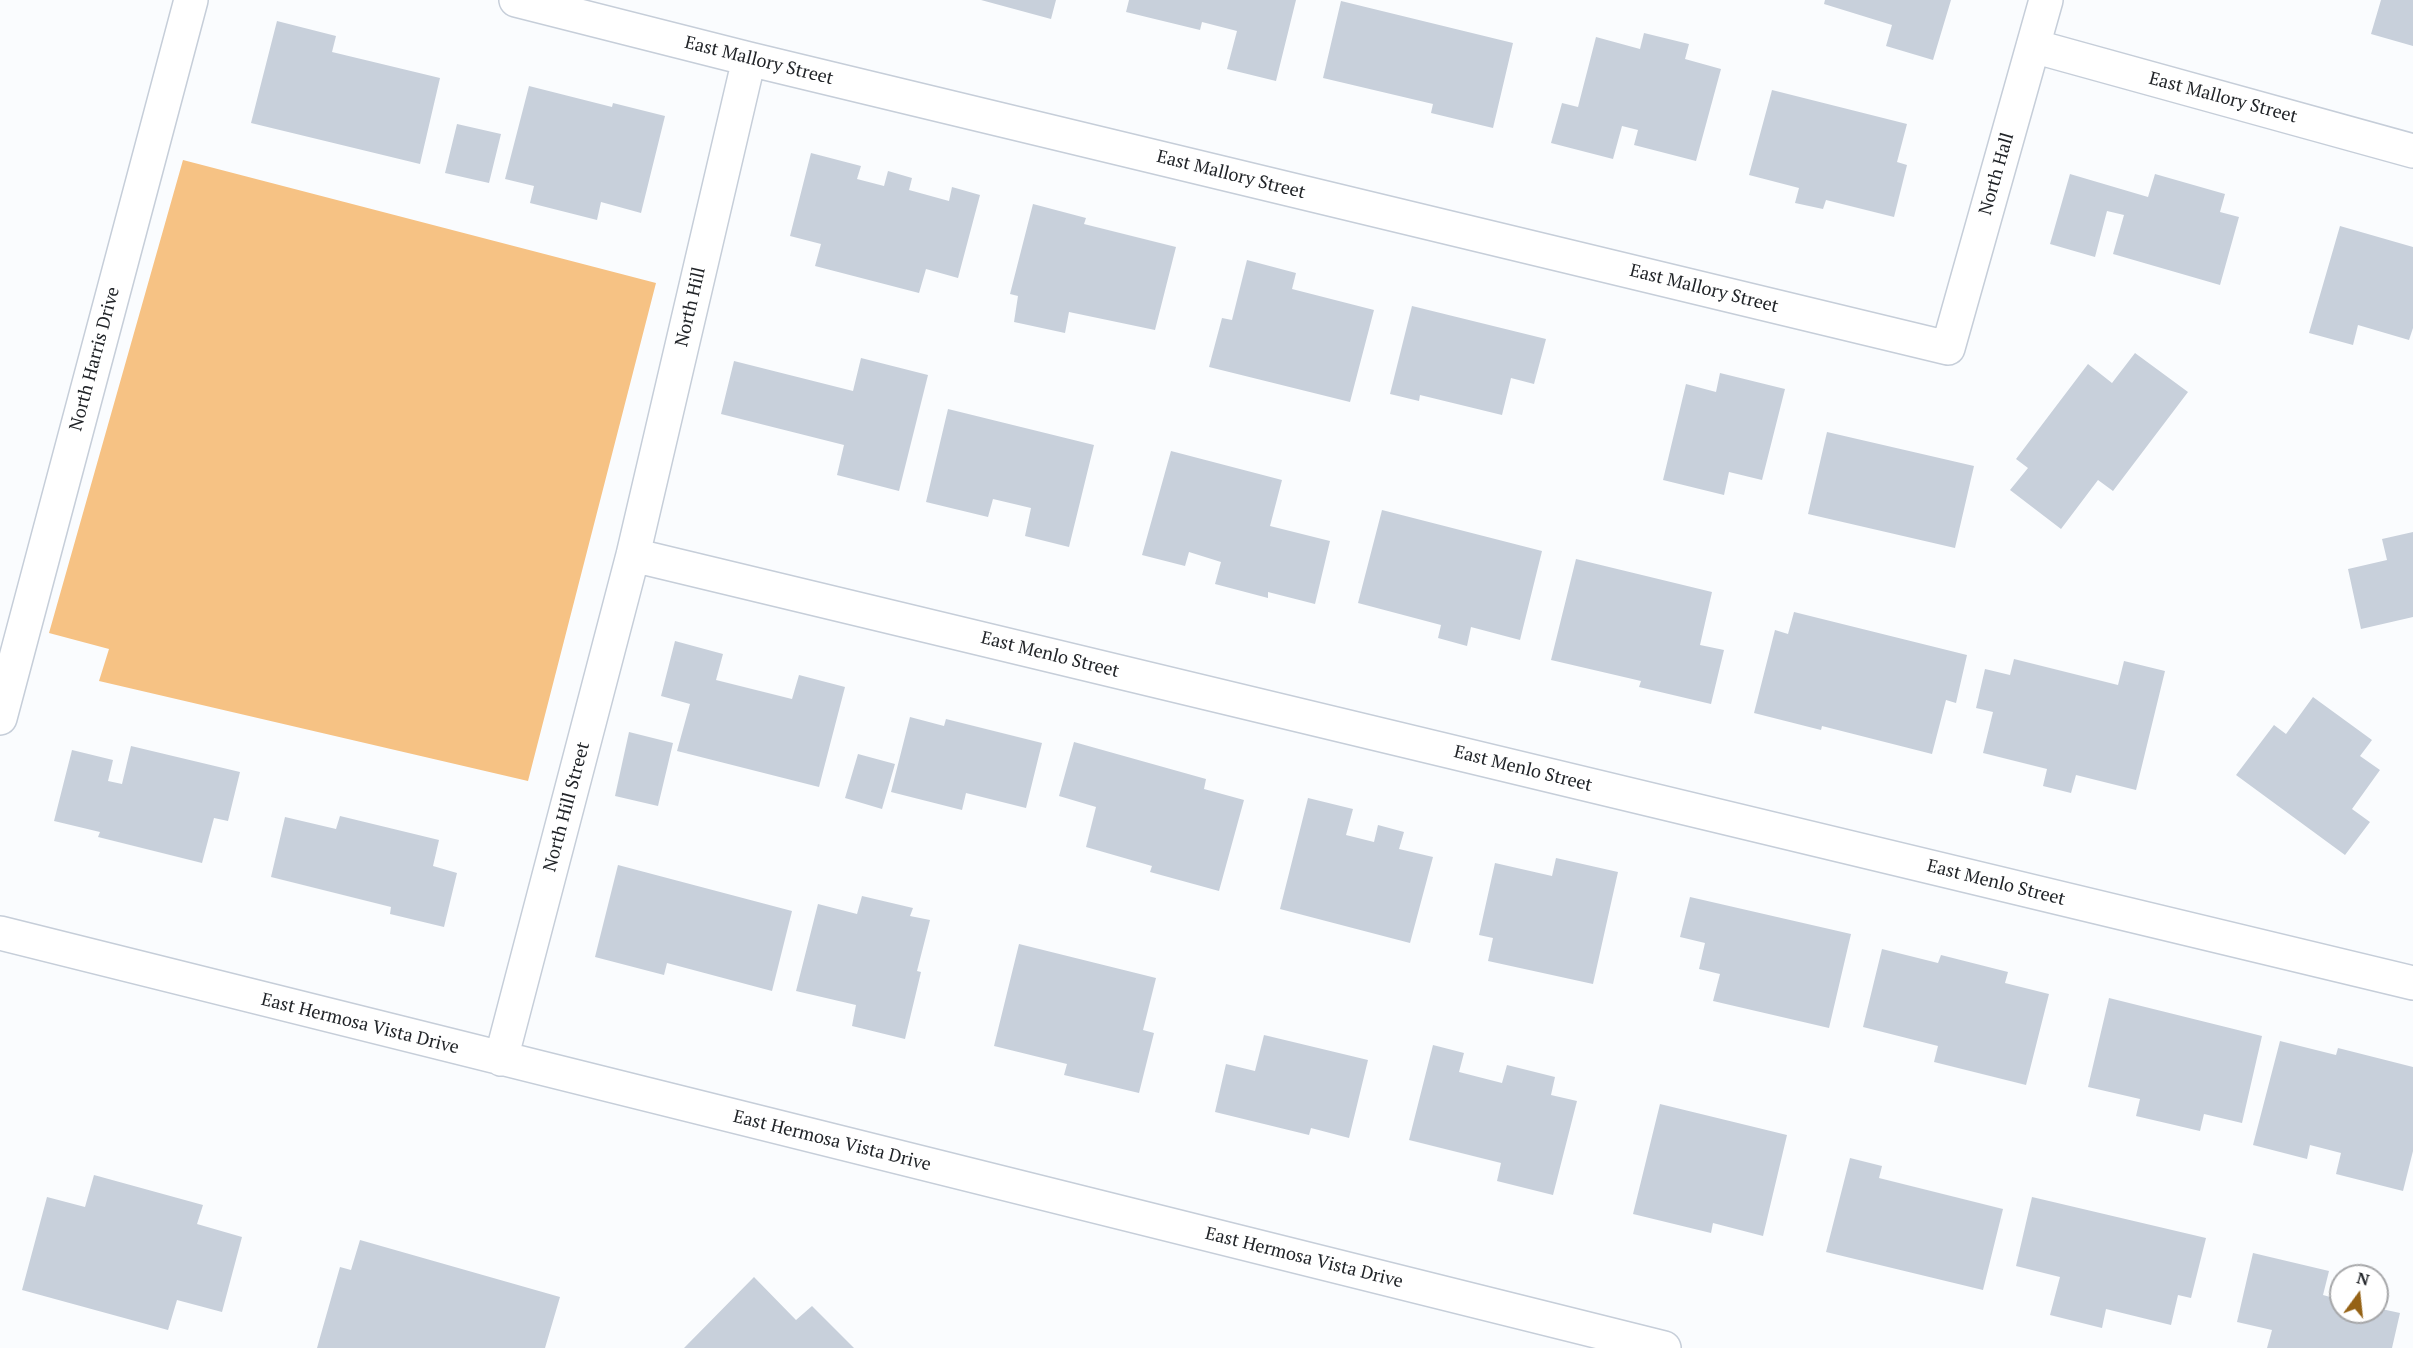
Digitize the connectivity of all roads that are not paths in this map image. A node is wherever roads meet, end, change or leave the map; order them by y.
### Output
1 (191, 0) edge
2 (516, 0) edge
3 (2046, 0) edge
4 (2033, 46) junction
5 (749, 59) junction
6 (2413, 151) edge
7 (1948, 348) joint
8 (633, 555) junction
9 (0, 718) edge
10 (0, 933) edge
11 (2413, 983) edge
12 (501, 1059) junction
13 (1664, 1348) edge

1 - 9 street, North Harris Drive
2 - 5 street, East Mallory Street
3 - 4 street, North Hall
4 - 6 street, East Mallory Street
4 - 7 street, North Hall
5 - 7 street, East Mallory Street
5 - 8 street, North Hill
8 - 11 street, East Menlo Street
8 - 12 street, North Hill Street
10 - 12 street, East Hermosa Vista Drive
12 - 13 street, East Hermosa Vista Drive

